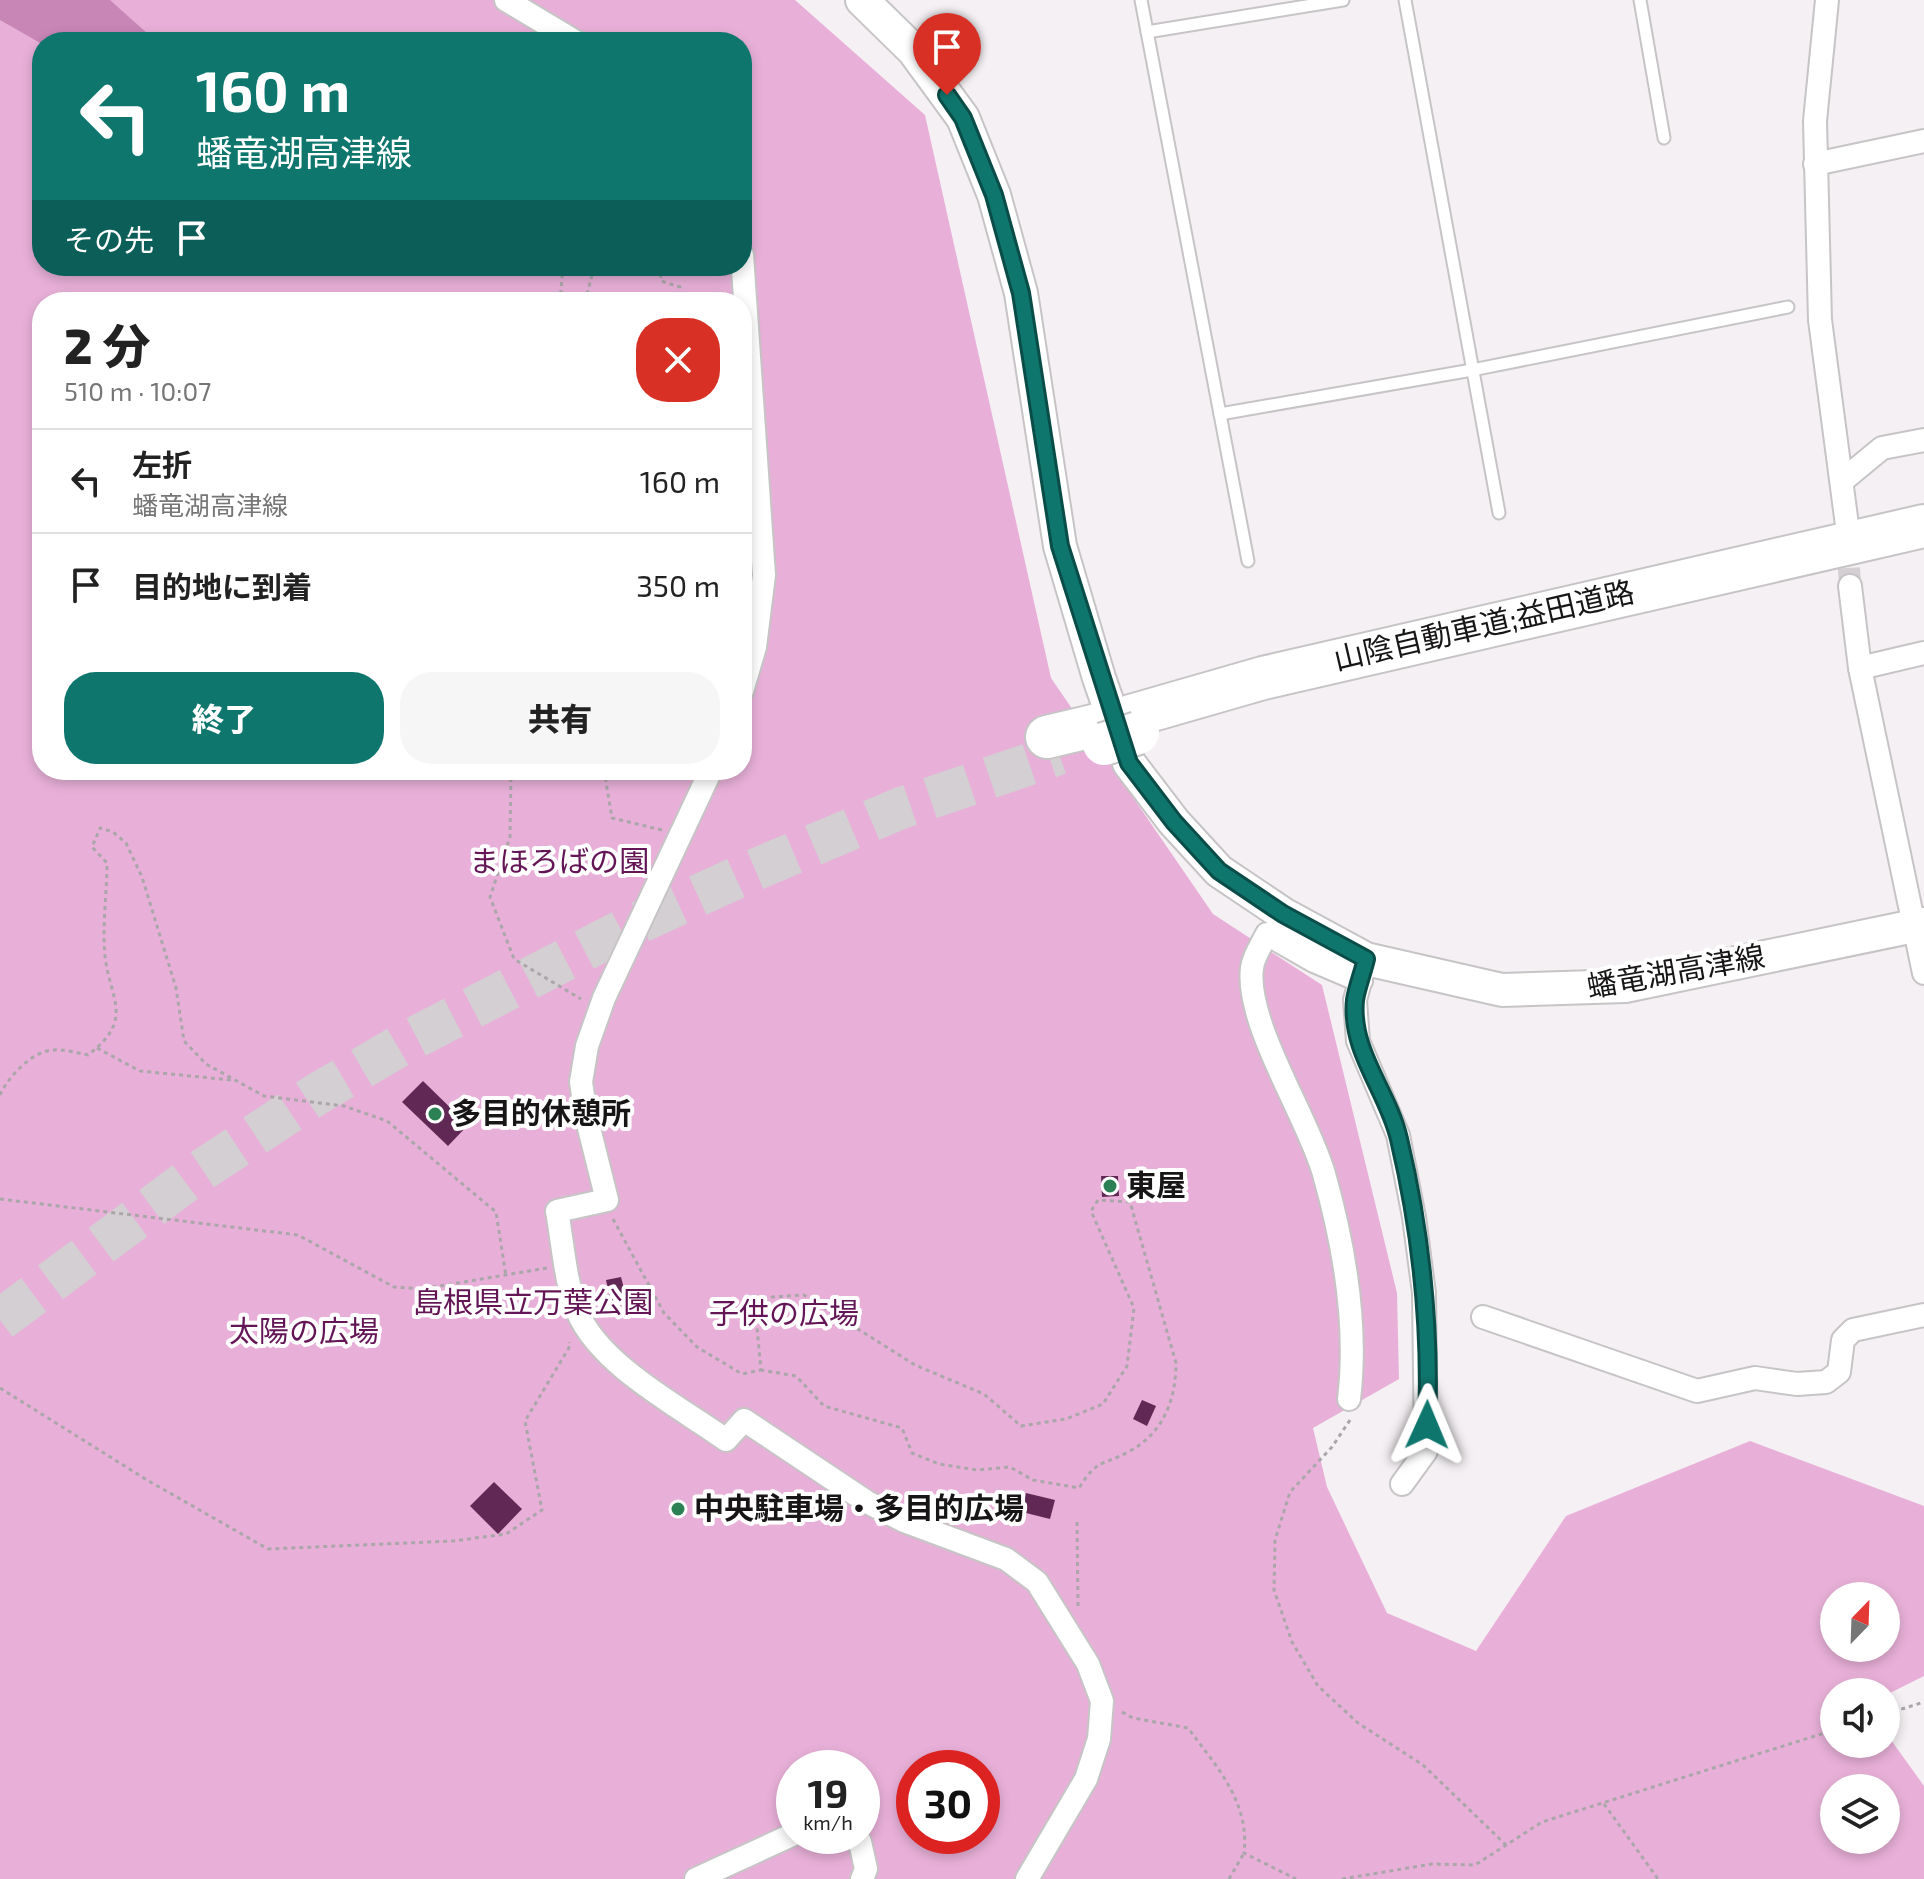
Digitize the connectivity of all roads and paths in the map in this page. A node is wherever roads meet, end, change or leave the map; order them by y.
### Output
1 (506, 0) edge
2 (862, 0) edge
3 (1141, 0) edge
4 (1343, 0) edge
5 (1405, 0) edge
6 (1640, 0) edge
7 (1827, 0) edge
8 (559, 32) edge
9 (1147, 32) junction
10 (1664, 138) dead end
11 (1924, 141) edge
12 (1815, 164) junction
13 (661, 276) edge
14 (680, 292) edge
15 (1788, 307) dead end
16 (1472, 370) junction
17 (752, 400) edge
18 (1220, 414) junction
19 (1924, 440) edge
20 (1842, 481) junction
21 (1499, 513) dead end
22 (1847, 525) tunnel mouth
23 (1924, 526) edge
24 (1924, 541) edge
25 (1248, 561) dead end
26 (1850, 586) tunnel mouth
27 (1924, 653) edge
28 (752, 657) edge
29 (1860, 668) junction
30 (1117, 730) junction
31 (1053, 746) tunnel mouth
32 (511, 780) edge
33 (606, 780) edge
34 (706, 780) edge
35 (668, 831) dead end
36 (1919, 925) edge
37 (1363, 970) junction
38 (1924, 973) edge
39 (584, 1001) dead end
40 (97, 1048) junction
41 (236, 1081) junction
42 (0, 1095) edge
43 (0, 1199) edge
44 (607, 1200) junction
45 (556, 1266) junction
46 (506, 1276) junction
47 (550, 1281) dead end
48 (1924, 1315) edge
49 (1483, 1317) dead end
50 (566, 1333) dead end
51 (761, 1370) junction
52 (0, 1388) edge
53 (1349, 1399) joint
54 (1402, 1484) dead end
55 (1077, 1522) dead end
56 (1081, 1615) dead end
57 (1924, 1702) edge
58 (1119, 1708) dead end
59 (1900, 1710) edge
60 (1820, 1734) edge
61 (1604, 1803) junction
62 (776, 1842) edge
63 (1506, 1845) junction
64 (1244, 1853) junction
65 (863, 1854) edge
66 (696, 1879) edge
67 (862, 1879) edge
68 (1027, 1879) edge
69 (1229, 1879) edge
70 (1296, 1879) edge
71 (1342, 1879) edge
72 (1658, 1879) edge

1 - 8 street
2 - 37 main road, 蟠竜湖高津線
3 - 9 lane
4 - 9 lane
5 - 16 lane
6 - 10 lane
7 - 12 street
9 - 18 lane
11 - 12 street
12 - 20 street
13 - 14 path
15 - 16 lane
16 - 18 lane
16 - 21 lane
17 - 28 street
18 - 25 lane
19 - 20 street
20 - 22 street
23 - 30 highway, 山陰自動車道;益田道路
24 - 30 highway, 山陰自動車道;益田道路
26 - 29 street
27 - 29 street
29 - 36 street
30 - 31 highway, 山陰自動車道;益田道路
32 - 39 path
33 - 35 path
34 - 44 street
36 - 37 main road, 蟠竜湖高津線
36 - 38 street
37 - 53 street
37 - 54 street
40 - 41 path
40 - 41 path
40 - 42 path
41 - 46 path
43 - 46 path
44 - 45 street
44 - 51 path
45 - 46 path
45 - 47 path
45 - 68 street
48 - 49 street
50 - 52 path
51 - 51 path
53 - 63 path
55 - 56 path
57 - 59 path
58 - 64 path
60 - 61 path
61 - 63 path
61 - 72 path
62 - 66 street
63 - 71 path
64 - 69 path
64 - 70 path
65 - 67 street

